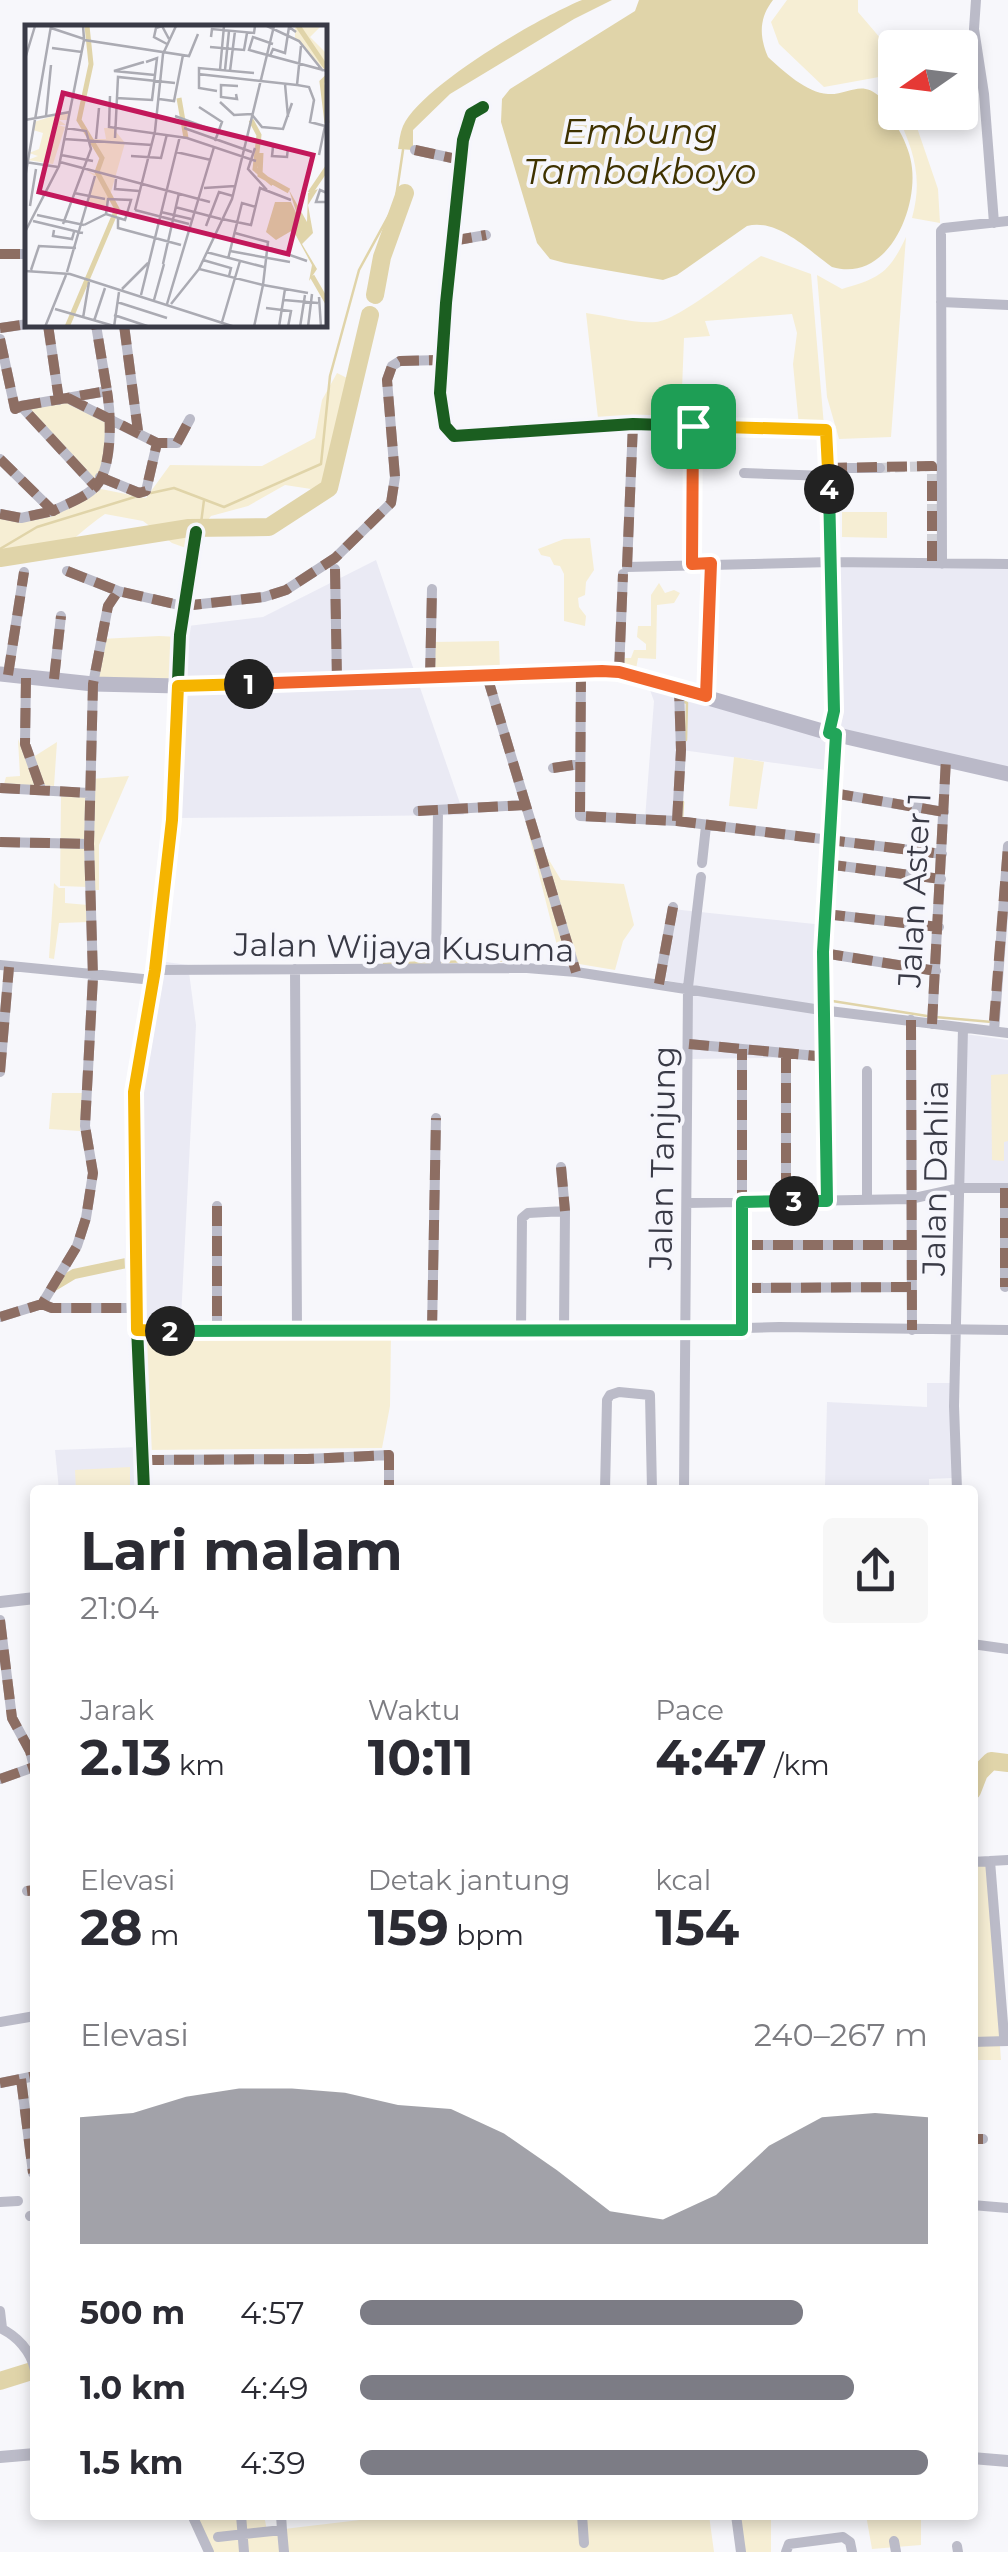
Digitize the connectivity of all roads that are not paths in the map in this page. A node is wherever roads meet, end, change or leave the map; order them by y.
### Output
1 (976, 0) edge
2 (483, 108) dead end
3 (415, 150) dead end
4 (461, 160) junction
5 (1008, 222) edge
6 (994, 223) junction
7 (486, 235) dead end
8 (452, 240) junction
9 (941, 302) junction
10 (1008, 305) edge
11 (25, 324) edge
12 (0, 328) edge
13 (49, 328) edge
14 (96, 328) edge
15 (124, 328) edge
16 (0, 339) edge
17 (442, 360) junction
18 (2, 363) edge
19 (107, 391) junction
20 (64, 399) junction
21 (18, 408) junction
22 (0, 417) edge
23 (112, 418) junction
24 (190, 420) dead end
25 (633, 424) junction
26 (693, 426) junction
27 (138, 431) junction
28 (157, 443) junction
29 (0, 459) edge
30 (880, 468) tunnel mouth
31 (828, 472) junction
32 (744, 473) dead end
33 (98, 482) junction
34 (54, 511) junction
35 (0, 514) edge
36 (196, 532) dead end
37 (830, 562) junction
38 (711, 563) junction
39 (692, 564) junction
40 (942, 564) junction
41 (1008, 564) edge
42 (336, 569) dead end
43 (625, 570) junction
44 (67, 571) dead end
45 (24, 572) dead end
46 (432, 589) dead end
47 (118, 590) junction
48 (187, 606) junction
49 (61, 616) dead end
50 (581, 672) junction
51 (619, 672) junction
52 (4, 674) edge
53 (487, 676) junction
54 (26, 678) junction
55 (430, 678) junction
56 (54, 680) junction
57 (337, 681) junction
58 (93, 684) junction
59 (178, 686) junction
60 (679, 689) junction
61 (706, 696) junction
62 (832, 734) junction
63 (946, 759) junction
64 (580, 764) junction
65 (554, 768) dead end
66 (1008, 774) edge
67 (0, 788) edge
68 (40, 789) junction
69 (89, 792) junction
70 (833, 793) junction
71 (524, 805) junction
72 (438, 810) junction
73 (418, 812) dead end
74 (944, 812) junction
75 (677, 821) junction
76 (706, 826) junction
77 (828, 838) junction
78 (0, 842) edge
79 (89, 844) junction
80 (1008, 846) edge
81 (942, 854) junction
82 (702, 863) dead end
83 (826, 864) junction
84 (700, 876) dead end
85 (941, 879) junction
86 (674, 907) dead end
87 (1006, 910) edge
88 (825, 914) junction
89 (939, 928) junction
90 (823, 952) junction
91 (4, 966) edge
92 (436, 968) junction
93 (295, 969) junction
94 (936, 971) junction
95 (576, 972) junction
96 (154, 975) junction
97 (93, 976) junction
98 (660, 984) junction
99 (688, 988) junction
100 (822, 1010) junction
101 (912, 1020) junction
102 (932, 1020) junction
103 (994, 1027) junction
104 (963, 1028) junction
105 (1008, 1033) edge
106 (689, 1044) junction
107 (742, 1049) junction
108 (786, 1053) junction
109 (827, 1057) junction
110 (867, 1071) dead end
111 (0, 1072) edge
112 (436, 1118) dead end
113 (561, 1167) dead end
114 (960, 1188) junction
115 (1007, 1188) edge
116 (910, 1199) junction
117 (867, 1200) junction
118 (827, 1201) junction
119 (742, 1202) junction
120 (786, 1202) junction
121 (688, 1203) junction
122 (217, 1206) dead end
123 (564, 1212) junction
124 (910, 1244) junction
125 (743, 1246) junction
126 (911, 1287) junction
127 (1005, 1287) dead end
128 (741, 1288) junction
129 (42, 1304) junction
130 (136, 1308) junction
131 (0, 1317) edge
132 (955, 1329) junction
133 (137, 1330) junction
134 (217, 1330) junction
135 (297, 1330) junction
136 (432, 1330) junction
137 (564, 1330) junction
138 (684, 1330) junction
139 (742, 1330) junction
140 (912, 1330) junction
141 (1008, 1330) edge
142 (521, 1332) junction
143 (144, 1460) junction
144 (144, 1485) edge
145 (389, 1485) edge
146 (606, 1485) edge
147 (652, 1485) edge
148 (684, 1485) edge
149 (957, 1485) edge
150 (30, 1599) edge
151 (0, 1602) edge
152 (0, 1620) edge
153 (978, 1645) edge
154 (1008, 1649) edge
155 (30, 1751) edge
156 (30, 1770) edge
157 (0, 1779) edge
158 (1008, 1860) edge
159 (990, 1861) junction
160 (978, 1862) edge
161 (30, 2017) edge
162 (0, 2022) edge
163 (1006, 2038) edge
164 (978, 2041) edge
165 (30, 2077) edge
166 (21, 2079) junction
167 (0, 2082) edge
168 (30, 2150) edge
169 (18, 2201) dead end
170 (0, 2202) edge
171 (978, 2206) edge
172 (1008, 2208) edge
173 (0, 2311) edge
174 (1, 2328) edge
175 (30, 2360) edge
176 (30, 2454) edge
177 (0, 2457) edge
178 (978, 2458) edge
179 (1008, 2461) edge
180 (194, 2520) edge
181 (241, 2520) edge
182 (281, 2520) edge
183 (582, 2520) edge
184 (737, 2520) edge
185 (282, 2530) junction
186 (242, 2534) junction
187 (218, 2537) dead end
188 (584, 2543) dead end
189 (209, 2552) edge
190 (244, 2552) edge
191 (284, 2552) edge
192 (741, 2552) edge
193 (786, 2552) edge
194 (852, 2552) edge

1 - 6 street
2 - 4 street
3 - 4 street
4 - 8 street
5 - 6 street
6 - 9 street
7 - 8 street
8 - 17 street
9 - 10 street
9 - 40 street
11 - 12 street
13 - 20 street
14 - 19 street
15 - 27 street
16 - 18 street
17 - 25 street
17 - 48 street
18 - 21 street
19 - 20 street
19 - 23 street
20 - 21 street
20 - 23 street
21 - 22 street
21 - 33 street
23 - 27 street
23 - 33 street
24 - 28 street
25 - 26 street
25 - 43 street
26 - 31 street
26 - 39 street
27 - 28 street
28 - 33 street
29 - 34 street
30 - 31 street
31 - 32 street
31 - 37 street
33 - 34 street
34 - 35 street
36 - 48 street
37 - 38 street
37 - 40 street
37 - 62 street
38 - 39 street
38 - 61 street
39 - 43 street
40 - 41 street
42 - 57 street
43 - 51 street
44 - 47 street
45 - 52 street
46 - 55 street
47 - 48 street
47 - 58 street
48 - 59 street
49 - 56 street
50 - 51 main road
50 - 53 main road
50 - 64 street
51 - 60 main road
52 - 54 main road
53 - 55 main road
53 - 71 street
54 - 56 main road
54 - 68 street
55 - 57 main road
56 - 58 main road
57 - 59 main road
58 - 59 main road
58 - 69 street
59 - 96 street
60 - 61 main road
60 - 75 street
61 - 62 main road
62 - 63 main road
62 - 70 street
63 - 66 main road
63 - 74 street, Jalan Aster 1
64 - 65 street
64 - 75 street
67 - 68 street
68 - 69 street
69 - 79 street
70 - 74 street
70 - 77 street
71 - 72 street
71 - 95 street
72 - 73 street
72 - 92 street
74 - 81 street, Jalan Aster 1
75 - 76 street
76 - 77 street
76 - 82 street
77 - 81 street
77 - 83 street
78 - 79 street
79 - 97 street
80 - 87 street
81 - 85 street, Jalan Aster 1
83 - 85 street
83 - 88 street
84 - 99 street, Jalan Tanjung
85 - 89 street, Jalan Aster 1
86 - 98 street
87 - 103 street
88 - 89 street
88 - 90 street
89 - 94 street, Jalan Aster 1
90 - 94 street
90 - 100 street
91 - 97 street, Jalan Wijaya Kusuma
91 - 111 street
92 - 93 street, Jalan Wijaya Kusuma
92 - 95 street, Jalan Wijaya Kusuma
93 - 96 street, Jalan Wijaya Kusuma
93 - 135 street
94 - 102 street, Jalan Aster 1
95 - 98 street, Jalan Wijaya Kusuma
96 - 97 street, Jalan Wijaya Kusuma
96 - 130 street
97 - 129 street
98 - 99 street, Jalan Wijaya Kusuma
99 - 100 street, Jalan Wijaya Kusuma
99 - 106 street, Jalan Tanjung
100 - 101 street, Jalan Wijaya Kusuma
100 - 109 street
101 - 102 street, Jalan Wijaya Kusuma
101 - 116 street
102 - 104 street, Jalan Wijaya Kusuma
103 - 104 street, Jalan Wijaya Kusuma
103 - 105 street, Jalan Wijaya Kusuma
104 - 114 street, Jalan Dahlia
106 - 107 street
106 - 121 street, Jalan Tanjung
107 - 108 street
107 - 119 street
108 - 109 street
108 - 120 street
109 - 118 street
110 - 117 street
112 - 136 street
113 - 123 street
114 - 115 street
114 - 116 street
114 - 132 street, Jalan Dahlia
115 - 127 street
116 - 117 street
116 - 124 street
117 - 118 street
118 - 120 street
119 - 120 street
119 - 121 street
119 - 125 street
121 - 138 street, Jalan Tanjung
122 - 134 street
123 - 137 street
123 - 142 street
124 - 125 street
124 - 126 street
125 - 128 street
126 - 128 street
126 - 140 street
128 - 139 street
129 - 130 street
129 - 131 street
130 - 133 street
132 - 140 street
132 - 141 street
132 - 149 street, Jalan Dahlia
133 - 134 street
133 - 143 street
134 - 135 street
135 - 136 street
136 - 142 street
137 - 138 street
137 - 142 street
138 - 139 street
138 - 148 street, Jalan Tanjung
139 - 140 street
143 - 144 street
143 - 145 street
146 - 147 street
150 - 151 street
152 - 155 street
153 - 154 street
156 - 157 street
158 - 159 street
159 - 160 street
159 - 163 street
161 - 162 street
163 - 164 street
165 - 166 street
166 - 167 street
166 - 168 street
169 - 170 street
171 - 172 street
173 - 174 street
174 - 175 street
176 - 177 street
178 - 179 street
180 - 189 street
181 - 186 street
182 - 185 street
183 - 188 street
184 - 192 street
185 - 186 street
185 - 191 street
186 - 187 street
186 - 190 street
193 - 194 street

